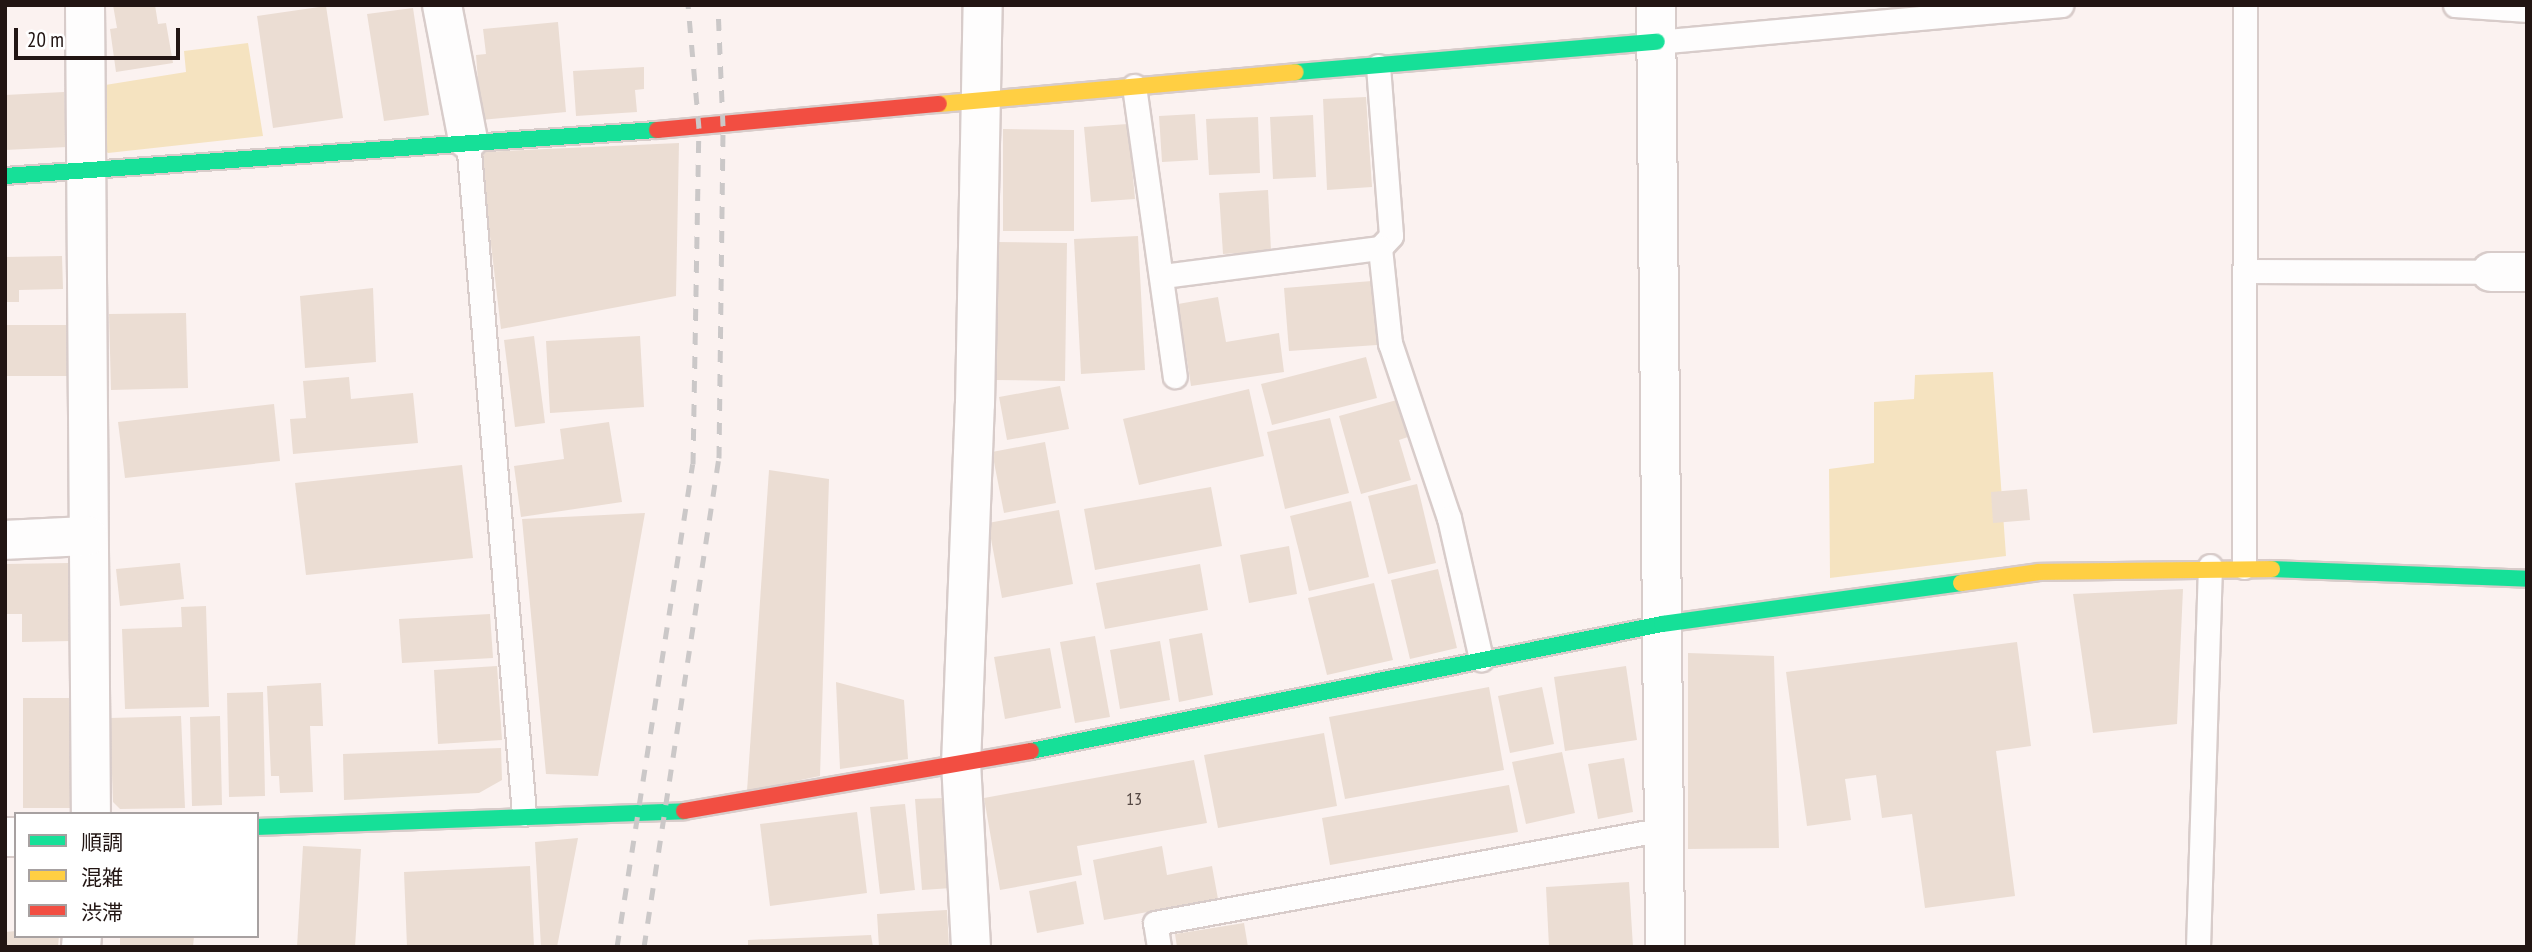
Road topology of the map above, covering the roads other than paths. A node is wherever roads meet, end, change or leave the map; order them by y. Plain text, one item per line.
1 (85, 5) edge
2 (442, 5) edge
3 (982, 5) edge
4 (2061, 5) edge
5 (2245, 5) edge
6 (2455, 5) edge
7 (2478, 6) edge
8 (1972, 9) edge
9 (2527, 10) edge
10 (1656, 24) edge
11 (1378, 66) junction
12 (1134, 86) junction
13 (982, 99) junction
14 (468, 140) junction
15 (85, 170) junction
16 (5, 176) edge
17 (1380, 248) junction
18 (2244, 271) junction
19 (2509, 272) edge
20 (1163, 276) junction
21 (1175, 376) dead end
22 (88, 536) junction
23 (5, 540) edge
24 (2210, 566) junction
25 (2244, 567) junction
26 (2527, 579) edge
27 (1662, 624) junction
28 (1481, 659) junction
29 (961, 765) junction
30 (91, 812) edge
31 (524, 814) junction
32 (259, 827) edge
33 (1664, 829) junction
34 (971, 947) edge
35 (1159, 947) edge
36 (1665, 947) edge
37 (2198, 947) edge

1 - 15 street
2 - 14 street
3 - 13 street
4 - 8 lane
5 - 18 lane
6 - 7 lane
7 - 9 lane
8 - 10 lane
10 - 11 street
10 - 27 street
11 - 12 street
11 - 17 lane
12 - 13 street
12 - 20 lane
13 - 14 street
13 - 29 street
14 - 15 street
14 - 31 lane
15 - 16 street
15 - 22 street
17 - 20 lane
17 - 28 lane
18 - 19 lane
18 - 25 lane
20 - 21 lane
22 - 23 street
22 - 30 street
24 - 25 street
24 - 27 street
24 - 37 lane
25 - 26 street
27 - 28 street
27 - 33 street
28 - 29 street
29 - 31 street
29 - 34 street
31 - 32 street
33 - 35 lane
33 - 36 street

